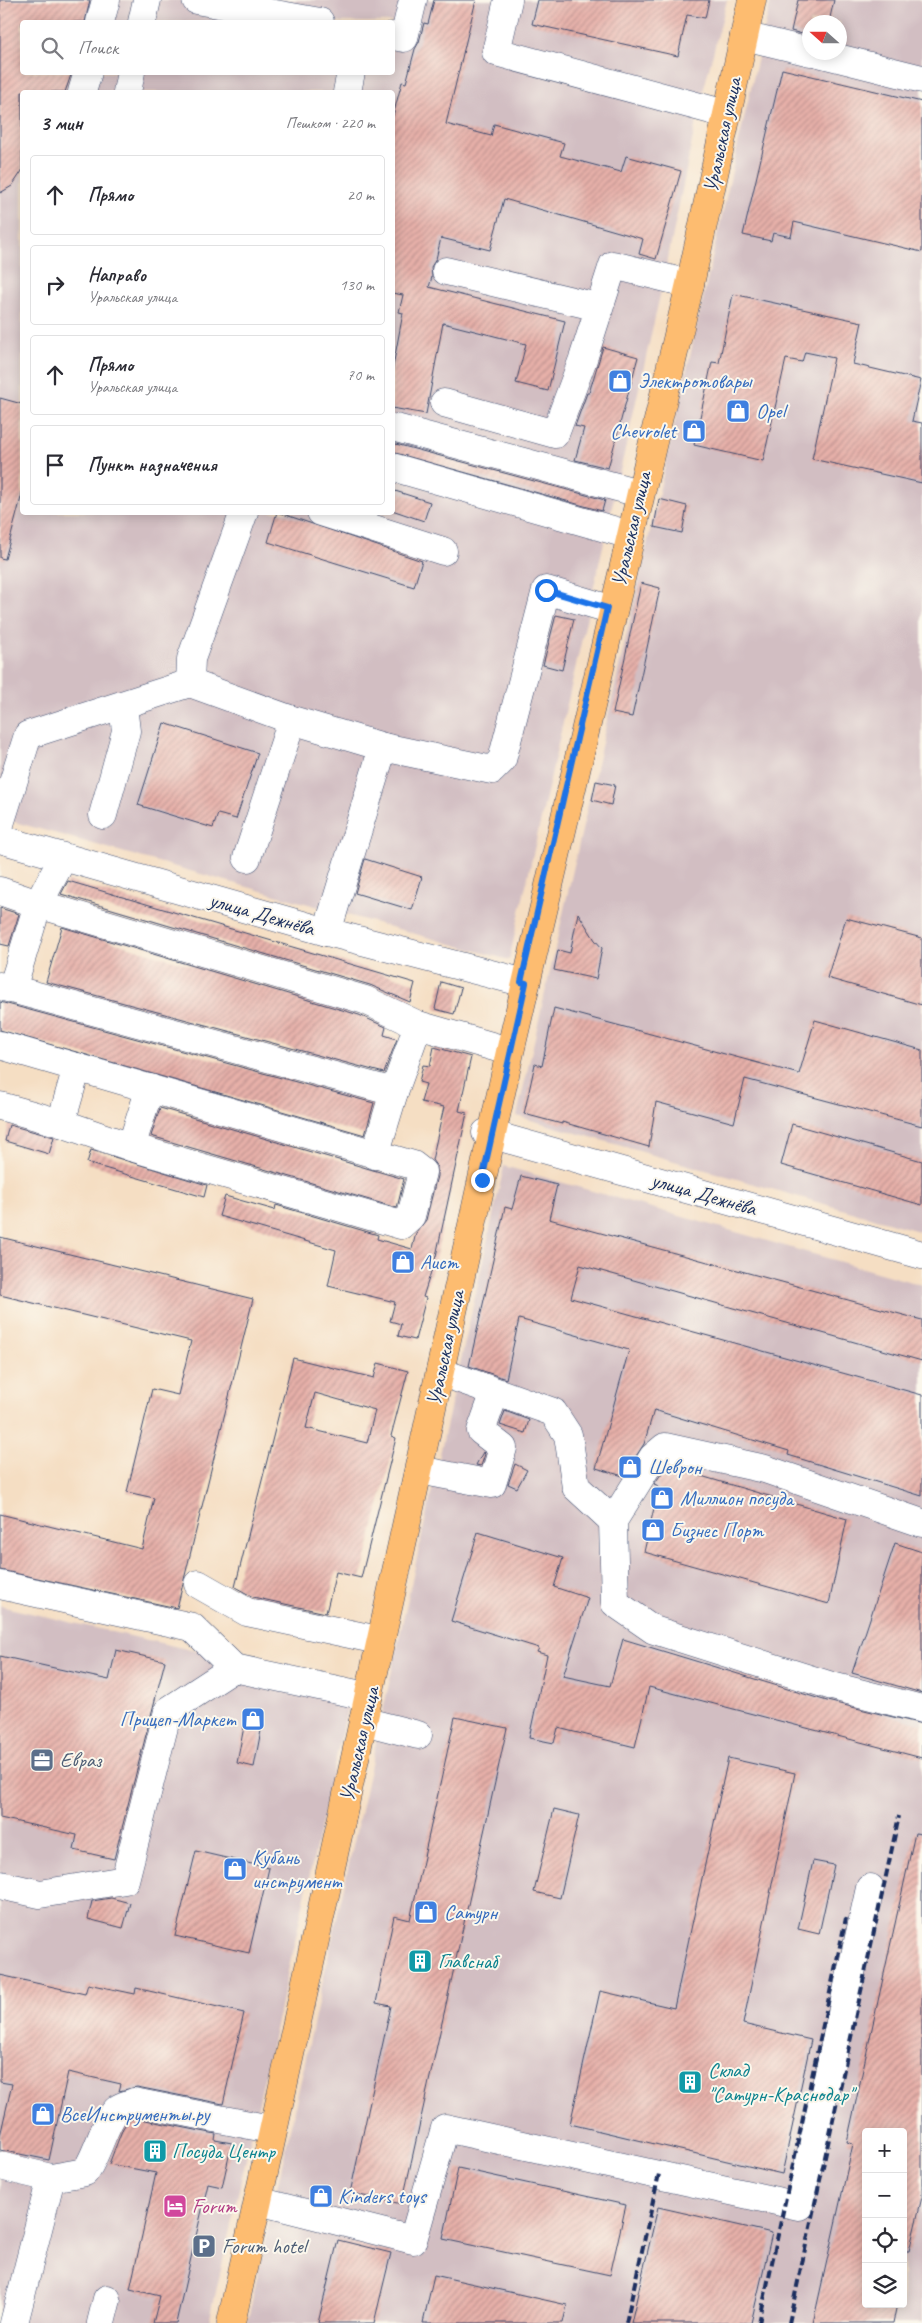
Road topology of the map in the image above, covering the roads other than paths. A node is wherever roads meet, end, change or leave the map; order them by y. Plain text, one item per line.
1 (106, 0) edge
2 (147, 0) edge
3 (196, 0) edge
4 (413, 0) edge
5 (508, 0) edge
6 (745, 0) edge
7 (752, 0) edge
8 (101, 20) edge
9 (142, 20) edge
10 (309, 20) edge
11 (741, 35) junction
12 (395, 36) edge
13 (802, 50) edge
14 (846, 60) edge
15 (87, 75) edge
16 (130, 75) edge
17 (350, 75) edge
18 (922, 79) edge
19 (83, 90) edge
20 (127, 90) edge
21 (347, 90) edge
22 (723, 114) junction
23 (446, 271) dead end
24 (685, 284) junction
25 (598, 307) junction
26 (444, 403) dead end
27 (396, 428) dead end
28 (395, 468) edge
29 (637, 493) junction
30 (243, 515) edge
31 (330, 515) edge
32 (627, 535) junction
33 (443, 551) dead end
34 (610, 609) junction
35 (190, 683) junction
36 (123, 706) junction
37 (292, 720) junction
38 (383, 747) junction
39 (103, 815) dead end
40 (0, 824) edge
41 (0, 839) edge
42 (63, 858) junction
43 (247, 858) dead end
44 (0, 891) edge
45 (38, 904) junction
46 (327, 932) junction
47 (524, 982) junction
48 (6, 988) edge
49 (418, 1025) junction
50 (0, 1045) edge
51 (505, 1050) junction
52 (77, 1067) junction
53 (150, 1088) junction
54 (394, 1092) junction
55 (0, 1106) edge
56 (62, 1123) junction
57 (489, 1134) junction
58 (131, 1147) junction
59 (375, 1155) junction
60 (922, 1255) edge
61 (440, 1372) junction
62 (495, 1392) junction
63 (419, 1470) junction
64 (613, 1521) junction
65 (922, 1523) edge
66 (198, 1584) dead end
67 (0, 1585) edge
68 (378, 1640) junction
69 (234, 1668) junction
70 (366, 1705) junction
71 (922, 1709) edge
72 (418, 1735) dead end
73 (0, 1884) edge
74 (870, 1888) dead end
75 (272, 2130) junction
76 (0, 2166) edge
77 (51, 2178) junction
78 (256, 2201) junction
79 (14, 2323) edge
80 (229, 2323) edge

1 - 8 street
2 - 9 street
3 - 10 street
4 - 12 street
5 - 22 street
6 - 11 main road, Уральская улица
7 - 11 main road, Уральская улица
11 - 13 street
11 - 22 main road, Уральская улица
14 - 18 street
15 - 19 street
16 - 20 street
17 - 21 street
22 - 24 main road, Уральская улица
23 - 25 street
24 - 25 street
24 - 29 main road, Уральская улица
25 - 26 street
27 - 29 street
28 - 32 street
29 - 32 main road, Уральская улица
30 - 35 street
31 - 33 street
32 - 34 main road, Уральская улица
34 - 38 street
34 - 47 main road, Уральская улица
35 - 36 street
35 - 37 street
36 - 39 street
36 - 40 street
37 - 38 street
37 - 43 street
38 - 46 street
41 - 42 street, улица Дежнёва
42 - 45 street
42 - 46 street, улица Дежнёва
44 - 45 street
45 - 48 street
45 - 49 street
46 - 47 street, улица Дежнёва
47 - 51 main road, Уральская улица
47 - 57 main road, Уральская улица
48 - 54 street
49 - 51 street
49 - 54 street
50 - 52 street
51 - 57 main road, Уральская улица
52 - 53 street
52 - 56 street
53 - 58 street
53 - 59 street
54 - 59 street
55 - 56 street
56 - 58 street
57 - 60 street, улица Дежнёва
57 - 61 main road, Уральская улица
57 - 68 main road, Уральская улица
58 - 59 street
61 - 62 street
61 - 63 main road, Уральская улица
62 - 63 street
62 - 64 street
63 - 70 main road, Уральская улица
64 - 65 street
64 - 71 street
66 - 68 street
67 - 69 street
68 - 70 main road, Уральская улица
69 - 70 street
69 - 73 street
70 - 72 street
70 - 75 main road, Уральская улица
74 - 78 street
75 - 77 street
75 - 78 main road, Уральская улица
76 - 77 street
77 - 79 street
78 - 80 main road, Уральская улица

